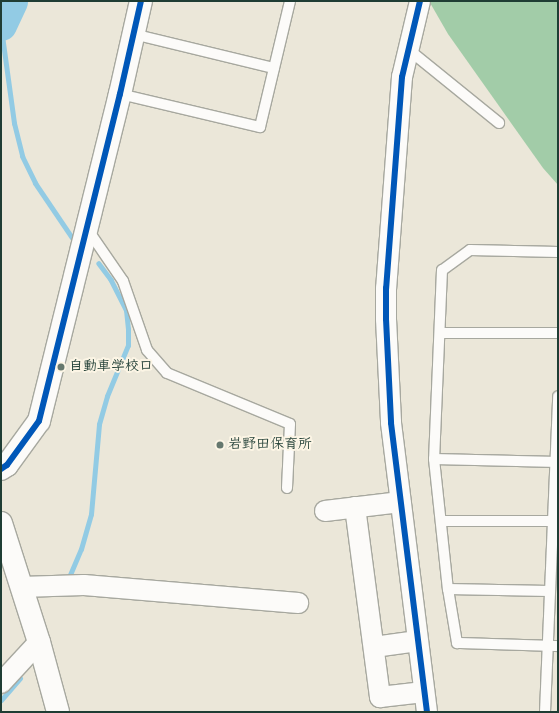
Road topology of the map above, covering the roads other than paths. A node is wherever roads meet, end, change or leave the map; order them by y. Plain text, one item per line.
1 (141, 1) edge
2 (290, 1) edge
3 (420, 1) edge
4 (133, 34) junction
5 (409, 50) junction
6 (274, 68) junction
7 (120, 94) junction
8 (499, 123) dead end
9 (87, 228) junction
10 (558, 252) edge
11 (558, 333) edge
12 (440, 334) junction
13 (558, 396) edge
14 (434, 459) junction
15 (556, 462) edge
16 (1, 469) edge
17 (287, 488) dead end
18 (400, 502) junction
19 (355, 507) junction
20 (325, 511) dead end
21 (441, 521) junction
22 (555, 521) edge
23 (1, 523) edge
24 (554, 570) edge
25 (21, 587) junction
26 (448, 589) junction
27 (549, 591) junction
28 (298, 603) dead end
29 (39, 642) junction
30 (418, 642) junction
31 (547, 646) junction
32 (558, 646) edge
33 (374, 647) junction
34 (1, 683) edge
35 (424, 692) junction
36 (58, 712) edge
37 (427, 712) edge
38 (545, 712) edge

1 - 4 street
2 - 6 lane
3 - 5 street
4 - 6 lane
4 - 7 street
5 - 8 lane
5 - 18 street
6 - 7 lane
7 - 9 street
9 - 16 street
9 - 17 lane
10 - 12 lane
11 - 12 lane
12 - 14 lane
13 - 15 lane
14 - 15 lane
14 - 21 lane
15 - 22 lane
18 - 19 street
18 - 30 street
19 - 20 street
19 - 33 street
21 - 22 lane
21 - 26 lane
22 - 24 lane
23 - 25 street
24 - 27 lane
25 - 28 street
25 - 29 street
26 - 27 lane
26 - 31 lane
27 - 31 lane
29 - 34 street
29 - 36 street
30 - 33 street
30 - 35 street
31 - 32 lane
31 - 38 lane
33 - 35 street
35 - 37 street

